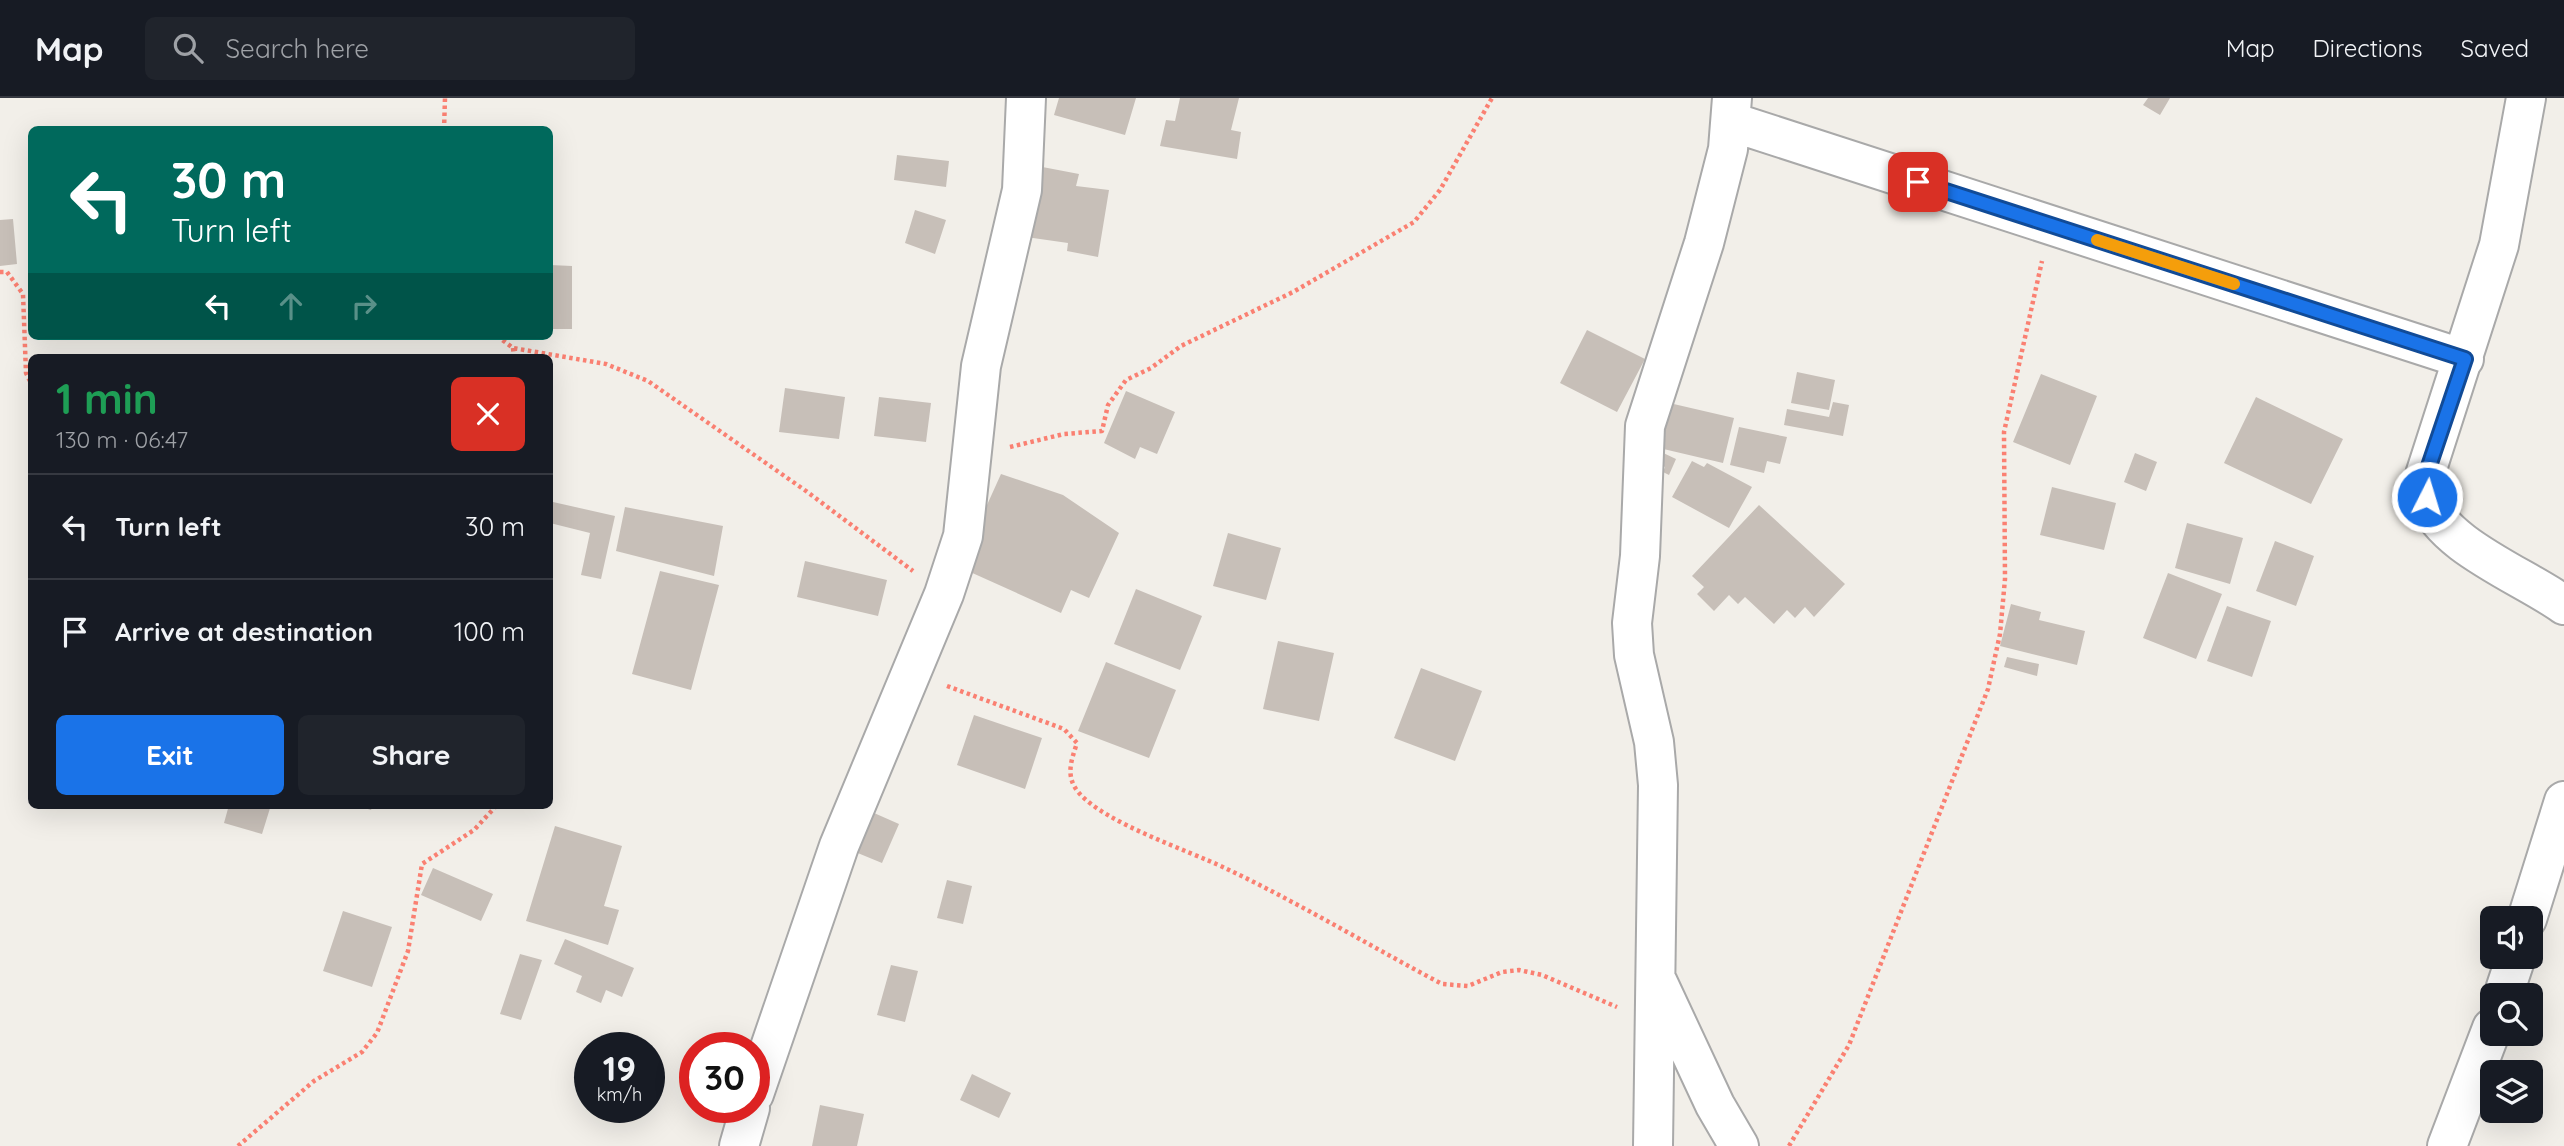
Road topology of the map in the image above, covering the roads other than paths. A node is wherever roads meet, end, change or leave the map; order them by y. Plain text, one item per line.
1 (1026, 98) edge
2 (2526, 98) edge
3 (1731, 104) edge
4 (2465, 359) junction
5 (2564, 605) edge
6 (2564, 801) edge
7 (2531, 906) edge
8 (1653, 972) junction
9 (2485, 1046) edge
10 (770, 1047) edge
11 (746, 1123) edge
12 (739, 1146) edge
13 (1653, 1146) edge
14 (1738, 1146) edge
15 (2447, 1146) edge

1 - 10 street
2 - 4 street
3 - 4 street
3 - 8 street
4 - 5 street
6 - 7 street
8 - 13 street
8 - 14 street
9 - 15 street
11 - 12 street

